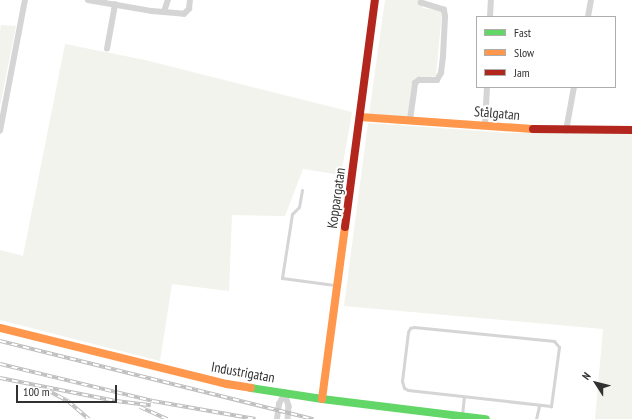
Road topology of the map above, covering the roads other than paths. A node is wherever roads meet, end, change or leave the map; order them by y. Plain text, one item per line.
1 (25, 0) edge
2 (88, 0) edge
3 (168, 0) edge
4 (190, 0) edge
5 (375, 0) edge
6 (491, 0) edge
7 (591, 0) edge
8 (421, 3) dead end
9 (115, 5) junction
10 (164, 12) junction
11 (490, 16) edge
12 (588, 16) edge
13 (107, 49) dead end
14 (487, 88) edge
15 (574, 88) edge
16 (360, 117) junction
17 (410, 120) junction
18 (485, 125) junction
19 (632, 130) edge
20 (0, 131) edge
21 (566, 131) junction
22 (302, 190) dead end
23 (337, 285) junction
24 (0, 328) edge
25 (285, 393) junction
26 (464, 398) junction
27 (322, 399) junction
28 (539, 406) junction
29 (461, 416) junction
30 (277, 419) edge
31 (288, 419) edge
32 (486, 419) edge
33 (536, 419) edge

1 - 20 street
2 - 9 street
3 - 10 street
4 - 10 street
5 - 16 street, Koppargatan
6 - 11 street
7 - 12 street
8 - 17 street
9 - 10 street
9 - 13 street
14 - 18 street
15 - 21 street
16 - 17 street, Stålgatan
16 - 23 street, Koppargatan
17 - 18 street, Stålgatan
18 - 21 street, Stålgatan
19 - 21 street, Stålgatan
22 - 23 lane
23 - 27 street, Koppargatan
24 - 25 street, Industrigatan
25 - 27 street, Industrigatan
25 - 30 street
25 - 31 street
26 - 28 lane
26 - 28 lane
26 - 29 lane
27 - 29 street, Industrigatan
28 - 33 lane
29 - 32 street, Industrigatan

